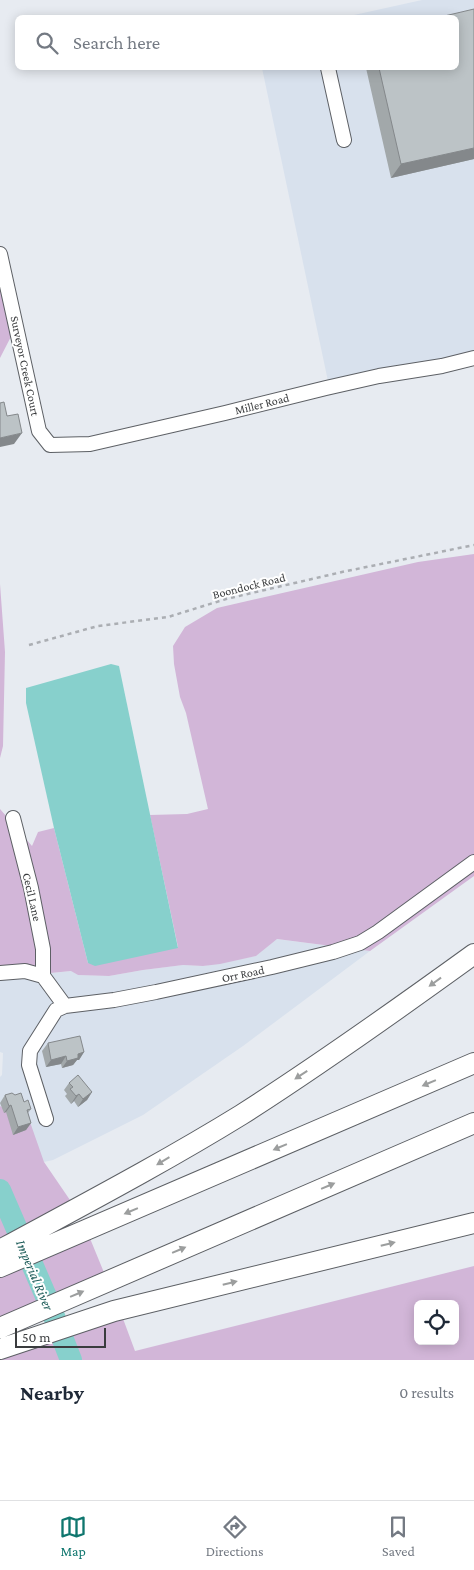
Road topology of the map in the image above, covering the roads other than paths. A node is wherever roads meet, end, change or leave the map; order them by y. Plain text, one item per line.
1 (328, 70) edge
2 (344, 140) dead end
3 (0, 254) edge
4 (474, 358) edge
5 (50, 446) joint
6 (13, 818) dead end
7 (474, 862) edge
8 (474, 954) edge
9 (0, 973) edge
10 (42, 976) junction
11 (65, 1006) junction
12 (474, 1063) edge
13 (46, 1119) dead end
14 (474, 1123) edge
15 (474, 1222) edge
16 (0, 1250) edge
17 (0, 1267) edge
18 (0, 1328) edge
19 (0, 1349) edge

1 - 2 street
3 - 5 street, Surveyor Creek Court
4 - 5 street, Miller Road
6 - 10 street, Cecil Lane
7 - 11 street, Orr Road
8 -> 16 highway
9 - 10 street
10 - 11 street
11 - 13 street
12 -> 17 highway
18 -> 14 highway
19 -> 15 highway

